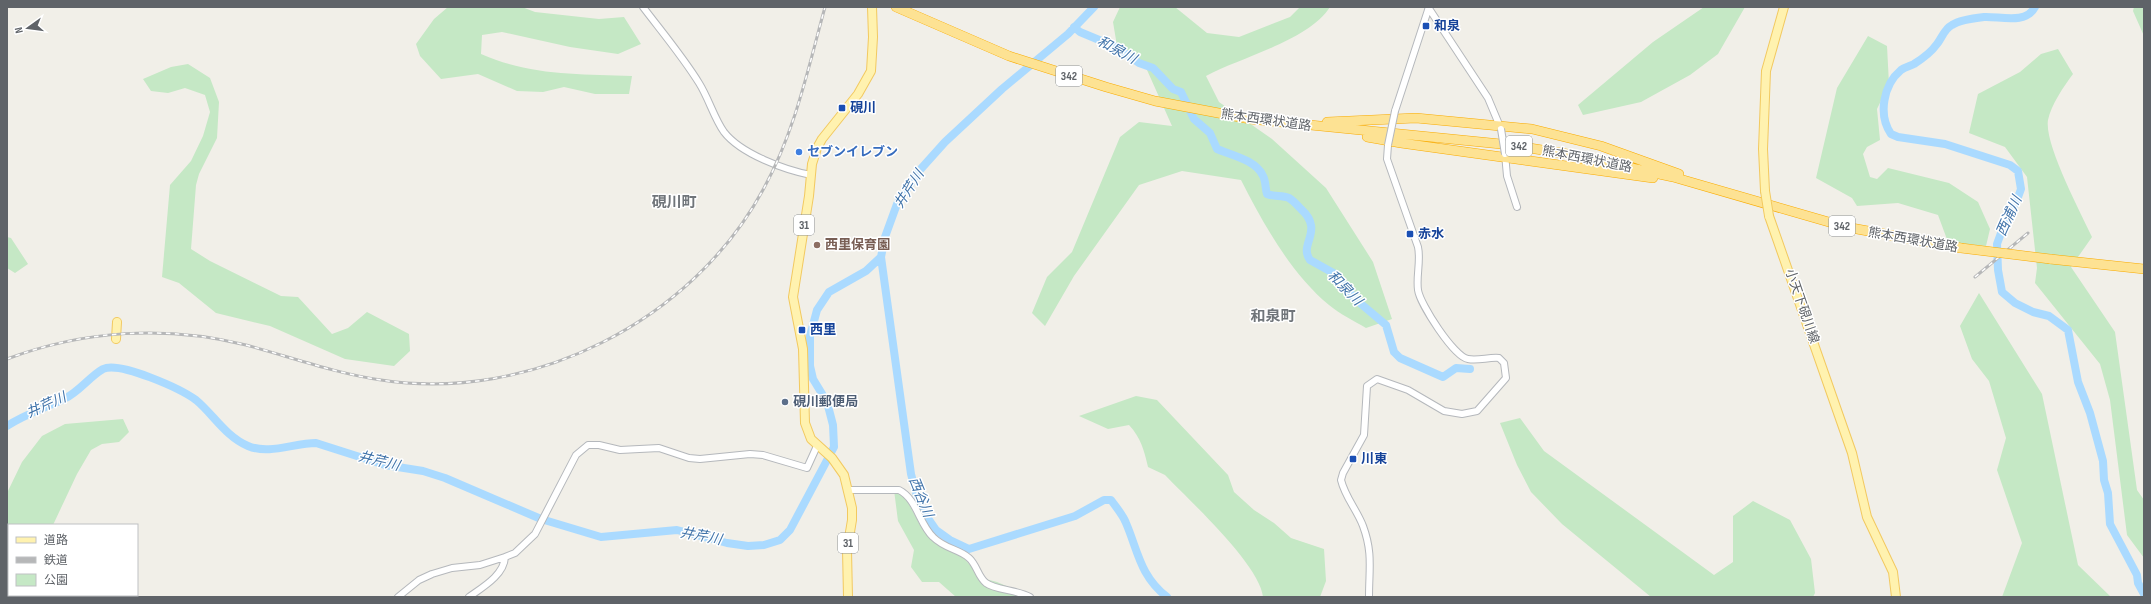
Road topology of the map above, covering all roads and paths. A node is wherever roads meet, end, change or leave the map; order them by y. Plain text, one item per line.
1 (643, 7) edge
2 (872, 7) edge
3 (896, 7) edge
4 (1429, 7) edge
5 (1784, 7) edge
6 (1250, 119) junction
7 (1501, 127) junction
8 (1329, 128) junction
9 (1505, 156) junction
10 (811, 175) junction
11 (1706, 187) junction
12 (1727, 193) junction
13 (1516, 206) dead end
14 (2144, 269) edge
15 (117, 322) dead end
16 (116, 339) dead end
17 (817, 446) junction
18 (848, 490) junction
19 (505, 557) junction
20 (398, 597) edge
21 (469, 597) edge
22 (848, 597) edge
23 (1030, 597) edge
24 (1369, 597) edge
25 (1896, 597) edge

1 - 10 street
2 - 10 main road, 31
3 - 6 highway, 熊本西環状道路 / 342
4 - 7 street
4 - 24 street, bridge
5 - 25 main road, 小天下硯川線, bridge
6 - 7 highway
6 - 8 highway, 熊本西環状道路 / 342
7 - 9 street, bridge
7 - 11 highway
8 - 9 highway
8 - 11 highway, 熊本西環状道路 / 342
9 - 12 highway
9 - 13 street
10 - 17 main road, 31
11 - 12 highway, 熊本西環状道路 / 342
12 - 14 highway, 熊本西環状道路 / 342, bridge
15 - 16 main road
17 - 18 main road, 31
17 - 19 street
18 - 22 main road, 31
18 - 23 street
19 - 20 street
19 - 21 street

